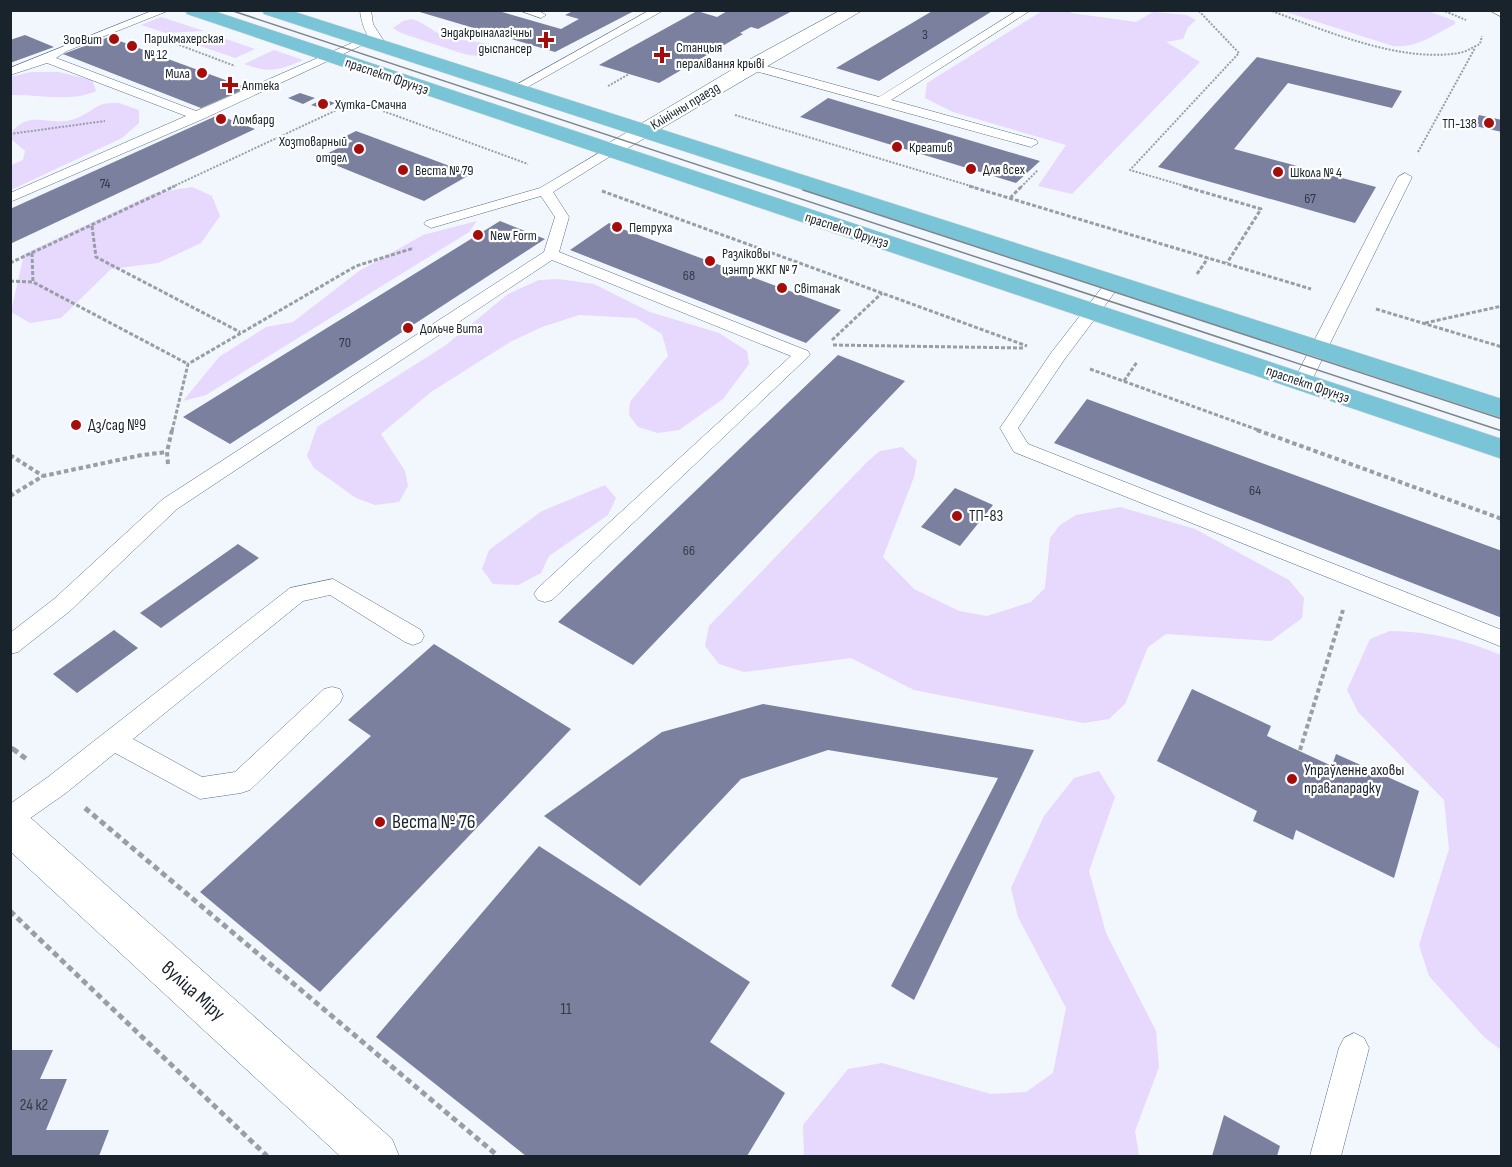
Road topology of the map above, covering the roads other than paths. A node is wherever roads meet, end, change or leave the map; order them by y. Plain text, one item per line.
1 (165, 10) edge
2 (193, 10) edge
3 (270, 10) edge
4 (365, 10) edge
5 (523, 10) edge
6 (659, 10) edge
7 (855, 10) edge
8 (1026, 10) edge
9 (1497, 10) edge
10 (1502, 12) edge
11 (541, 15) dead end
12 (373, 44) junction
13 (330, 56) junction
14 (46, 59) junction
15 (752, 66) junction
16 (10, 72) edge
17 (513, 90) junction
18 (880, 102) junction
19 (198, 116) junction
20 (642, 132) junction
21 (1031, 143) dead end
22 (609, 151) junction
23 (1405, 177) road end
24 (545, 191) junction
25 (10, 198) edge
26 (431, 224) dead end
27 (551, 254) junction
28 (1113, 284) junction
29 (1092, 312) junction
30 (1318, 351) junction
31 (1302, 382) junction
32 (1502, 409) edge
33 (1502, 449) edge
34 (545, 594) dead end
35 (413, 636) dead end
36 (1502, 639) edge
37 (10, 646) edge
38 (332, 696) dead end
39 (114, 740) junction
40 (10, 818) edge
41 (10, 825) edge
42 (1354, 1047) dead end
43 (375, 1156) edge
44 (1325, 1156) edge

1 - 14 lane
2 - 13 main road, праспект Фрунзэ
3 - 12 main road, праспект Фрунзэ
4 - 12 lane
5 - 11 lane
6 - 17 lane
7 - 15 street, Клінічны праезд
8 - 18 lane
9 - 10 street
12 - 13 lane
12 - 17 main road, праспект Фрунзэ
13 - 19 lane
13 - 22 main road, праспект Фрунзэ
14 - 16 lane
14 - 19 lane
15 - 18 lane
15 - 20 street, Клінічны праезд
17 - 20 main road, праспект Фрунзэ
18 - 21 lane
19 - 25 lane
20 - 22 street, Клінічны праезд
20 - 28 main road, праспект Фрунзэ
22 - 24 lane
22 - 29 main road, праспект Фрунзэ
23 - 30 lane
24 - 26 lane
24 - 27 lane
27 - 34 lane
27 - 37 lane
28 - 29 lane
28 - 30 main road, праспект Фрунзэ
29 - 31 main road, праспект Фрунзэ
29 - 36 lane
30 - 31 lane
30 - 32 main road, праспект Фрунзэ
31 - 33 main road, праспект Фрунзэ
35 - 39 lane
38 - 39 lane
39 - 40 lane
41 - 43 street, вуліца Міру
42 - 44 lane

